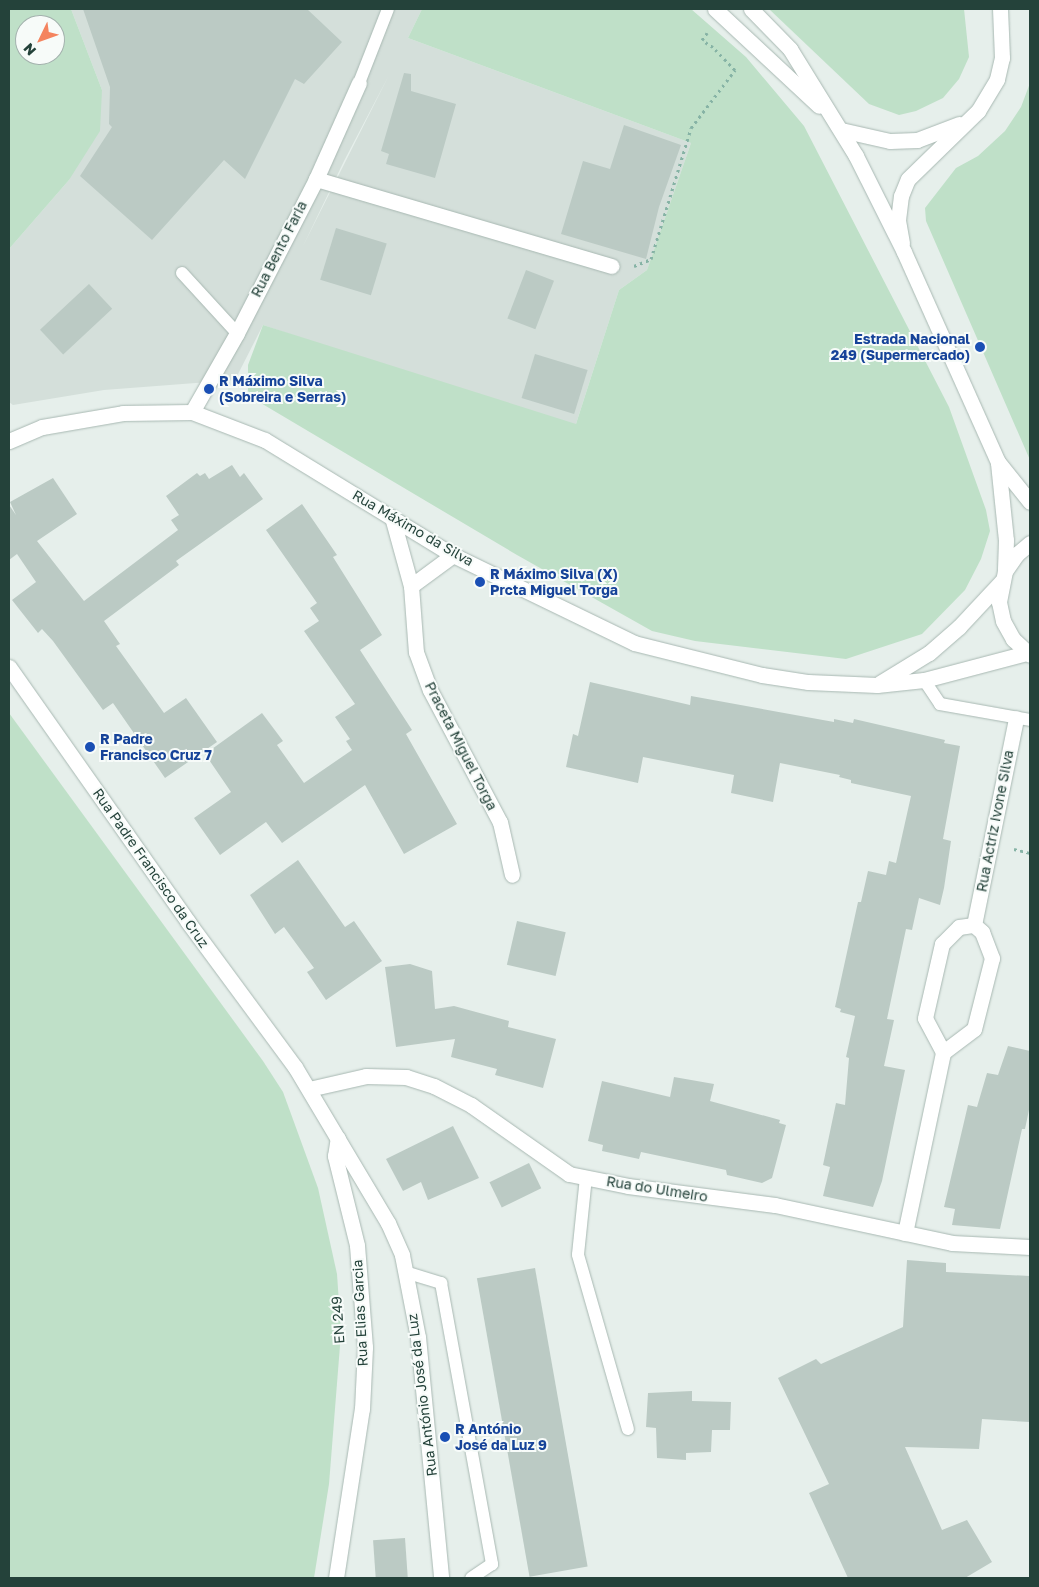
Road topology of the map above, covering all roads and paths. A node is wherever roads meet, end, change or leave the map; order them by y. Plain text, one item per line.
1 (388, 9) edge
2 (751, 9) edge
3 (1000, 9) edge
4 (718, 12) edge
5 (359, 83) joint
6 (830, 115) junction
7 (965, 122) junction
8 (841, 130) junction
9 (316, 179) junction
10 (904, 252) junction
11 (611, 266) joint
12 (182, 273) dead end
13 (237, 333) junction
14 (192, 412) junction
15 (9, 441) edge
16 (998, 462) junction
17 (1030, 502) edge
18 (392, 517) junction
19 (1030, 543) edge
20 (453, 555) junction
21 (1003, 577) junction
22 (411, 586) junction
23 (1028, 654) edge
24 (9, 667) edge
25 (924, 680) junction
26 (877, 685) junction
27 (1023, 719) edge
28 (512, 876) dead end
29 (974, 925) junction
30 (943, 1052) junction
31 (309, 1088) junction
32 (338, 1138) junction
33 (586, 1177) junction
34 (905, 1233) junction
35 (1030, 1247) edge
36 (405, 1272) junction
37 (628, 1429) dead end
38 (336, 1578) edge
39 (442, 1578) edge
40 (471, 1578) edge

1 - 5 lane
2 - 6 street
3 - 7 street
4 - 6 street
4 - 11 path
5 - 9 street, Rua Bento Faria
6 - 8 street
7 - 8 street
7 - 10 street
8 - 10 street
9 - 11 street
9 - 13 street, Rua Bento Faria
10 - 16 street
12 - 13 lane
13 - 14 street, Rua Bento Faria
14 - 15 street, Rua Máximo da Silva
14 - 18 street, Rua Máximo da Silva
16 - 17 street
16 - 21 street
18 - 20 street, Rua Máximo da Silva
18 - 22 street, Praceta Miguel Torga
19 - 21 street
20 - 22 street
20 - 26 street, Rua Máximo da Silva
21 - 23 street
21 - 26 street
22 - 28 street, Praceta Miguel Torga
23 - 25 street, Rua Máximo da Silva
24 - 31 street, Rua Padre Francisco da Cruz
25 - 26 street, Rua Máximo da Silva
25 - 27 lane
27 - 29 street, Rua Actriz Ivone Silva
29 - 30 street
29 - 30 street
30 - 34 street
31 - 32 street, Rua António José da Luz
31 - 33 street, Rua do Ulmeiro
32 - 36 street, Rua António José da Luz
32 - 38 street, Rua Elias Garcia / EN 249
33 - 34 street, Rua do Ulmeiro
33 - 37 lane
34 - 35 street, Rua do Ulmeiro
36 - 39 street, Rua António José da Luz
36 - 40 lane

